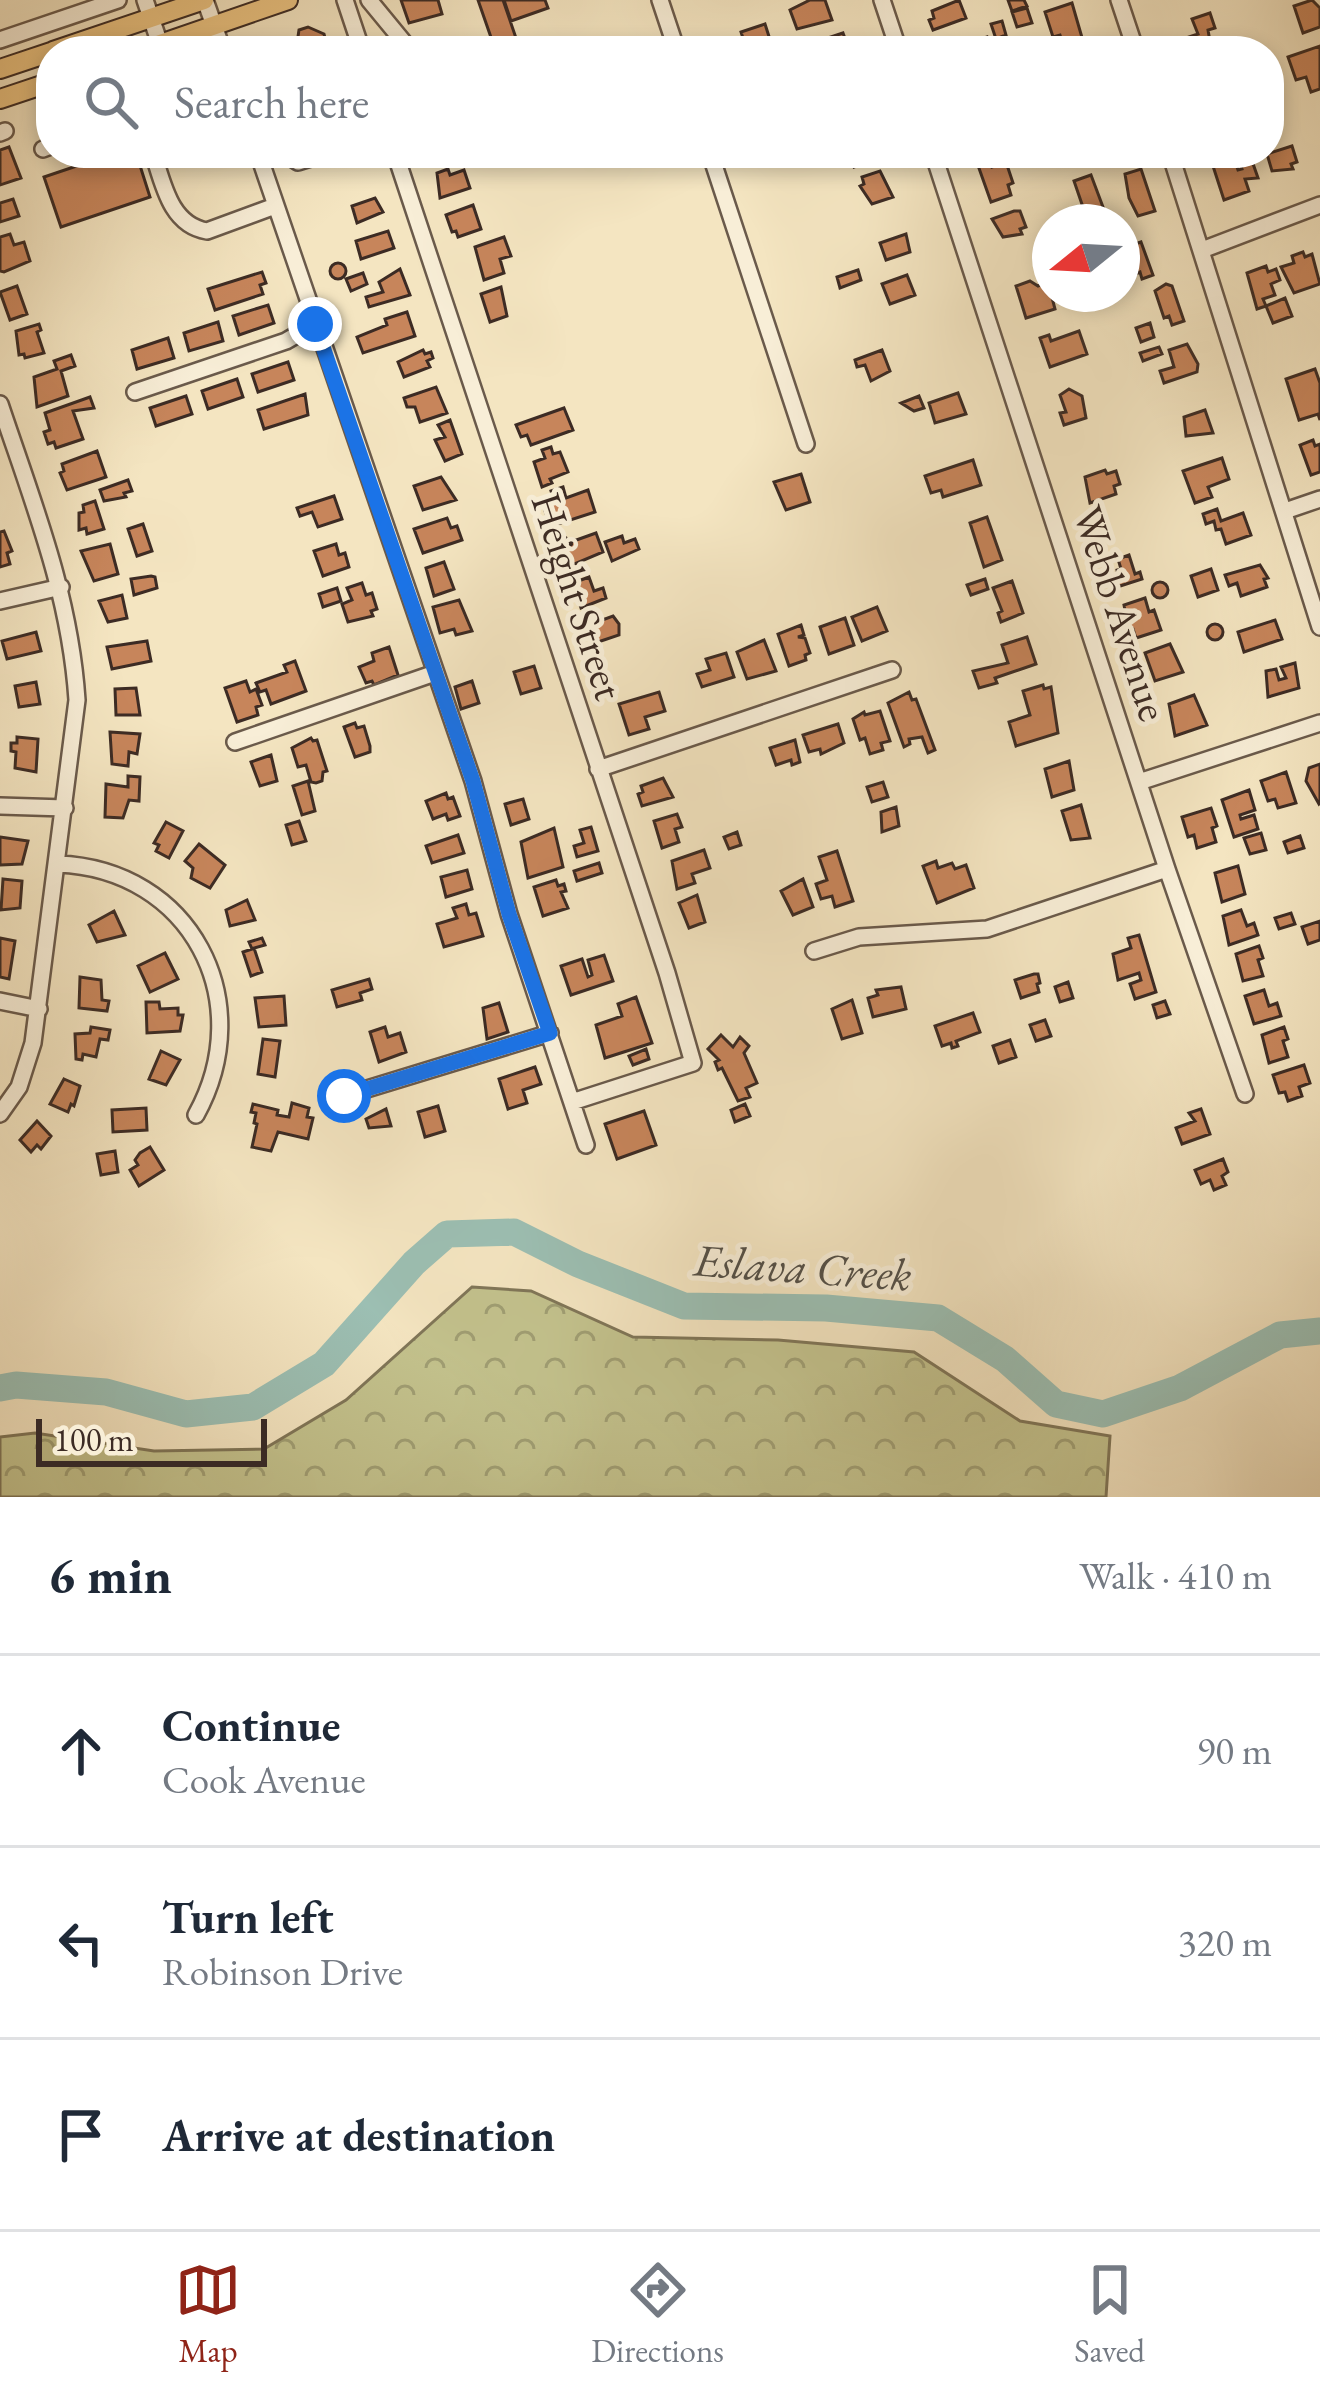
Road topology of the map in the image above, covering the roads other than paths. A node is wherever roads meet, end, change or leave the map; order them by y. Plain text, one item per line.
1 (118, 0) edge
2 (205, 0) edge
3 (288, 0) edge
4 (345, 0) edge
5 (369, 0) edge
6 (660, 0) edge
7 (882, 0) edge
8 (1119, 0) edge
9 (148, 9) edge
10 (215, 26) junction
11 (86, 36) edge
12 (184, 36) edge
13 (219, 36) edge
14 (357, 36) edge
15 (399, 36) edge
16 (671, 36) edge
17 (894, 36) edge
18 (1131, 36) edge
19 (0, 40) edge
20 (36, 57) edge
21 (0, 69) edge
22 (36, 87) edge
23 (0, 99) edge
24 (159, 168) edge
25 (263, 168) edge
26 (400, 168) edge
27 (715, 168) edge
28 (938, 168) edge
29 (1175, 168) edge
30 (275, 206) junction
31 (1317, 206) edge
32 (1202, 250) junction
33 (315, 324) junction
34 (135, 392) dead end
35 (0, 404) edge
36 (806, 444) dead end
37 (1320, 499) edge
38 (1285, 511) junction
39 (61, 586) junction
40 (0, 601) edge
41 (1320, 628) edge
42 (892, 670) dead end
43 (435, 673) junction
44 (1320, 723) edge
45 (236, 742) dead end
46 (598, 769) junction
47 (1139, 782) junction
48 (0, 806) edge
49 (65, 808) junction
50 (58, 864) junction
51 (1167, 868) junction
52 (814, 951) dead end
53 (0, 1001) edge
54 (39, 1009) junction
55 (550, 1033) junction
56 (1245, 1094) dead end
57 (344, 1096) dead end
58 (572, 1102) junction
59 (0, 1114) edge
60 (196, 1115) dead end
61 (586, 1145) dead end

1 - 19 street
2 - 9 main road
2 - 10 street
3 - 10 main road
4 - 14 street
5 - 15 street
6 - 16 street
7 - 17 street
8 - 18 street
9 - 11 main road
10 - 12 main road
10 - 13 street
20 - 21 main road
22 - 23 main road
24 - 30 street
25 - 30 street
26 - 46 street, Height Street
27 - 36 street
28 - 47 street, Webb Avenue
29 - 32 street
30 - 33 street
31 - 32 street
32 - 38 street
33 - 34 street
33 - 43 street
35 - 39 street
37 - 38 street
38 - 41 street
39 - 40 street
39 - 49 street
42 - 46 street
43 - 45 street
43 - 55 street
44 - 47 street
46 - 58 street, Height Street
47 - 51 street, Webb Avenue
48 - 49 street
49 - 50 street
50 - 54 street
50 - 60 street
51 - 52 street
51 - 56 street, Webb Avenue
53 - 54 street
54 - 59 street
55 - 57 street
55 - 58 street
58 - 61 street

